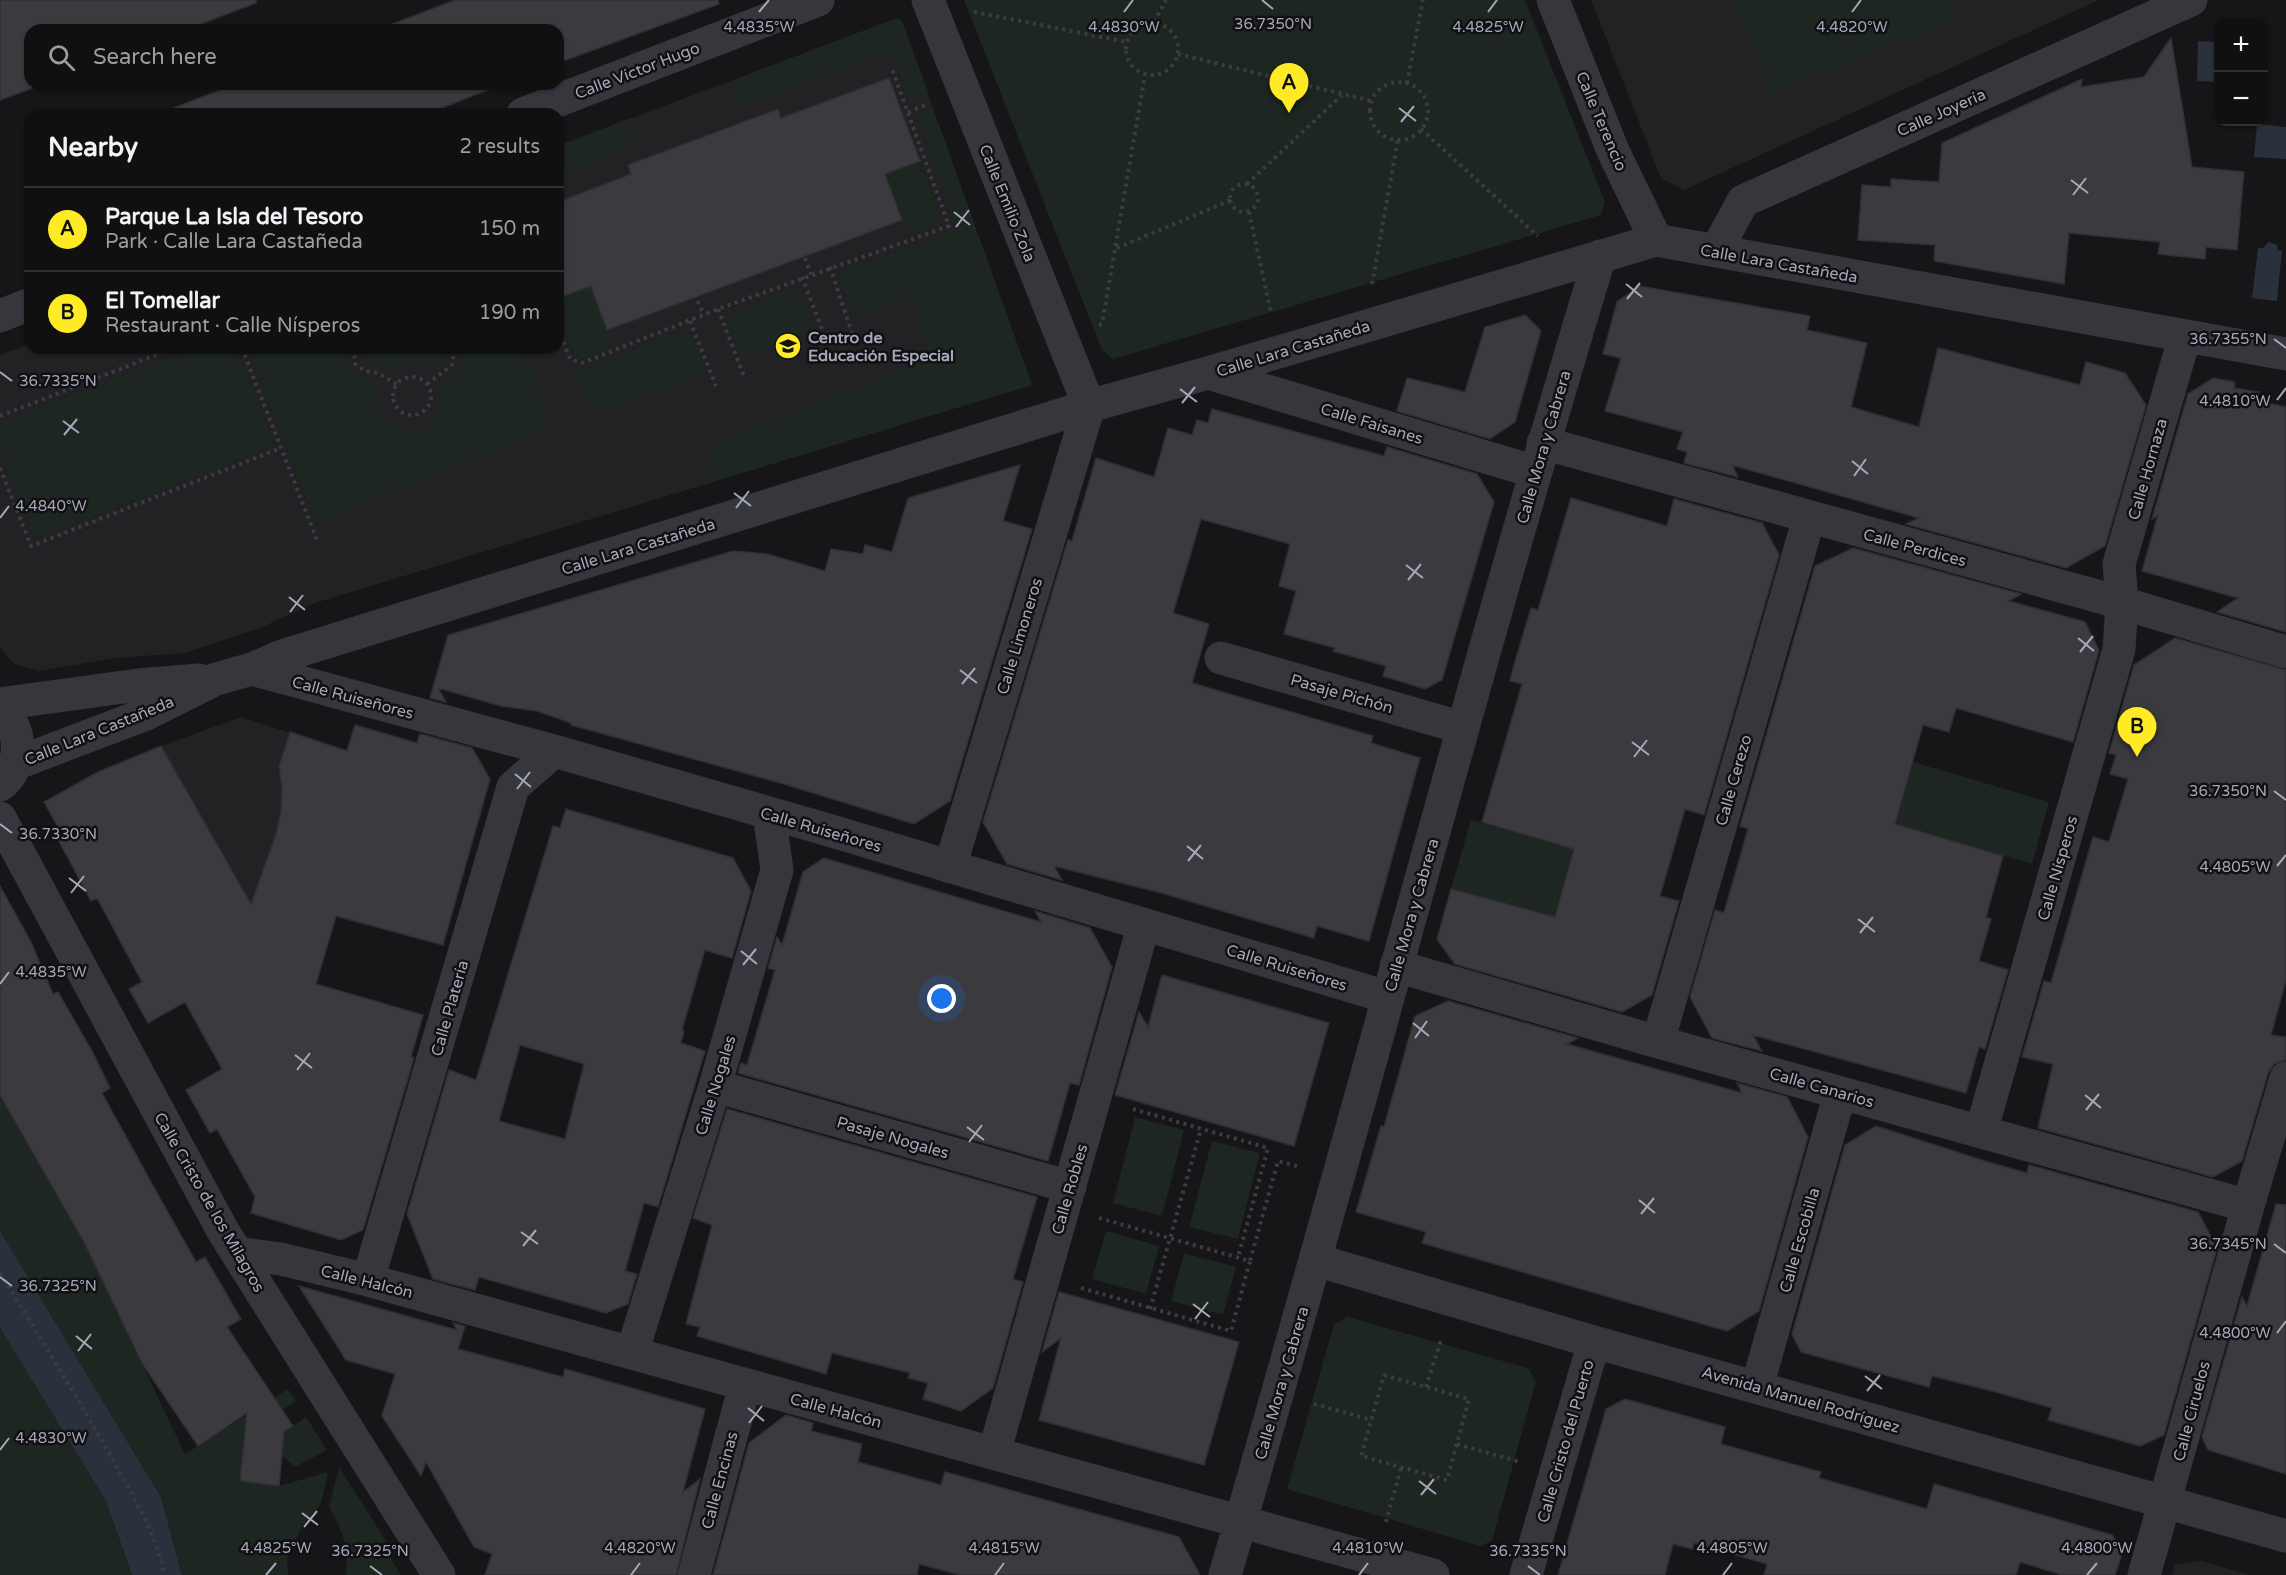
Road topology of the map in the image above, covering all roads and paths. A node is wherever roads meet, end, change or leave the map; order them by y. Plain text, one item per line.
1 (818, 0) edge
2 (928, 0) edge
3 (1166, 0) edge
4 (1423, 0) edge
5 (1553, 0) edge
6 (2191, 0) edge
7 (969, 11) dead end
8 (1154, 22) junction
9 (1127, 42) junction
10 (1178, 54) junction
11 (891, 69) dead end
12 (1145, 75) junction
13 (1407, 83) junction
14 (1343, 94) junction
15 (1372, 101) junction
16 (931, 103) dead end
17 (539, 108) edge
18 (908, 112) junction
19 (1421, 129) junction
20 (1398, 139) junction
21 (1247, 184) junction
22 (1231, 200) junction
23 (1249, 212) junction
24 (792, 223) dead end
25 (1656, 240) junction
26 (1540, 242) dead end
27 (1116, 248) junction
28 (1716, 251) junction
29 (1600, 256) junction
30 (682, 267) dead end
31 (830, 267) junction
32 (811, 274) junction
33 (802, 277) junction
34 (1374, 290) dead end
35 (24, 306) edge
36 (718, 309) junction
37 (704, 315) junction
38 (0, 316) edge
39 (1273, 320) dead end
40 (690, 321) junction
41 (1092, 328) dead end
42 (853, 336) dead end
43 (2185, 336) junction
44 (564, 344) edge
45 (828, 345) dead end
46 (159, 354) edge
47 (244, 354) edge
48 (354, 354) edge
49 (454, 354) edge
50 (2286, 354) edge
51 (1209, 373) junction
52 (744, 376) dead end
53 (427, 384) junction
54 (398, 385) junction
55 (716, 386) dead end
56 (1089, 406) junction
57 (0, 416) edge
58 (281, 448) junction
59 (1539, 458) junction
60 (0, 468) edge
61 (1809, 518) junction
62 (318, 540) dead end
63 (2122, 603) junction
64 (2286, 652) edge
65 (1221, 658) dead end
66 (252, 669) junction
67 (216, 679) junction
68 (0, 704) edge
69 (0, 709) edge
70 (1463, 728) junction
71 (554, 752) junction
72 (7, 774) edge
73 (769, 814) junction
74 (0, 818) edge
75 (950, 867) junction
76 (1144, 924) junction
77 (1396, 966) junction
78 (1388, 997) junction
79 (1658, 1042) junction
80 (2286, 1078) edge
81 (715, 1086) junction
82 (1840, 1093) junction
83 (1131, 1109) dead end
84 (1201, 1129) junction
85 (1982, 1132) junction
86 (1338, 1177) junction
87 (1067, 1198) junction
88 (2248, 1206) junction
89 (1103, 1208) dead end
90 (1100, 1218) junction
91 (1097, 1228) dead end
92 (1170, 1238) junction
93 (237, 1253) junction
94 (1238, 1257) junction
95 (1316, 1260) junction
96 (1250, 1261) junction
97 (0, 1273) edge
98 (1083, 1278) dead end
99 (368, 1280) junction
100 (1453, 1302) junction
101 (1150, 1309) junction
102 (1594, 1342) junction
103 (632, 1353) junction
104 (745, 1385) junction
105 (1426, 1387) junction
106 (1757, 1387) junction
107 (1311, 1404) dead end
108 (1371, 1420) junction
109 (1457, 1444) junction
110 (994, 1454) junction
111 (1514, 1460) dead end
112 (1401, 1467) junction
113 (2166, 1501) junction
114 (1241, 1522) junction
115 (2286, 1536) edge
116 (1376, 1559) junction
117 (164, 1575) edge
118 (440, 1575) edge
119 (693, 1575) edge
120 (1225, 1575) edge
121 (1432, 1575) edge
122 (1526, 1575) edge
123 (2144, 1575) edge

1 - 17 street, Calle Víctor Hugo
2 - 56 street, Calle Emilio Zola
3 - 8 path
4 - 13 path
5 - 25 street, Calle Terencio
6 - 28 street, Calle Joyería
7 - 9 path
8 - 9 path
8 - 10 path
9 - 12 path
10 - 12 path
10 - 14 path
11 - 18 path
12 - 27 path
13 - 15 path
13 - 19 path
14 - 15 path
14 - 21 path
15 - 20 path
16 - 18 path
18 - 31 path
19 - 20 path
19 - 26 path
20 - 34 path
21 - 22 path
21 - 23 path
22 - 23 path
22 - 27 path
23 - 39 path
24 - 32 path
25 - 28 street, Calle Lara Castañeda
25 - 29 street, Calle Lara Castañeda
27 - 41 path
28 - 43 street, Calle Lara Castañeda
29 - 51 street, Calle Lara Castañeda
29 - 59 street, Calle Mora y Cabrera
30 - 37 path
31 - 32 path
31 - 42 path
32 - 33 path
33 - 36 path
33 - 45 path
35 - 38 street
36 - 37 path
36 - 52 path
37 - 40 path
40 - 44 path
40 - 55 path
43 - 50 street, Calle Lara Castañeda
43 - 63 street, Calle Hornaza
46 - 57 path
47 - 58 path
48 - 54 path
49 - 53 path
51 - 56 street, Calle Lara Castañeda
51 - 59 street, Calle Faisanes
53 - 54 path
53 - 54 path
56 - 66 street, Calle Lara Castañeda
56 - 75 street, Calle Limoneros
58 - 60 path
58 - 62 path
59 - 61 street, Calle Perdices
59 - 70 street, Calle Mora y Cabrera
61 - 63 street, Calle Perdices
61 - 79 street, Calle Cerezo
63 - 64 street, Calle Perdices
63 - 85 street, Calle Nísperos
65 - 70 street, Pasaje Pichón
66 - 67 street, Calle Lara Castañeda
66 - 71 street, Calle Ruiseñores
67 - 68 street, Calle Lara Castañeda
67 - 72 street, Calle Lara Castañeda
69 - 72 street
70 - 77 street, Calle Mora y Cabrera
71 - 73 street, Calle Ruiseñores
71 - 99 street, Calle Platería
73 - 75 street, Calle Ruiseñores
73 - 81 street, Calle Nogales
74 - 93 street, Calle Cristo de los Milagros
75 - 76 street, Calle Ruiseñores
76 - 78 street, Calle Ruiseñores
76 - 87 street, Calle Robles
77 - 78 street, Calle Mora y Cabrera
77 - 79 street, Calle Canarios
78 - 86 street, Calle Mora y Cabrera
79 - 82 street, Calle Canarios
80 - 88 street, Calle Ciruelos
81 - 87 street, Pasaje Nogales
81 - 103 street, Calle Nogales
82 - 85 street, Calle Canarios
82 - 106 street, Calle Escobilla
83 - 84 path
84 - 92 path
84 - 94 path
85 - 88 street, Calle Canarios
86 - 95 street, Calle Mora y Cabrera
86 - 96 path
87 - 90 path
87 - 110 street, Calle Robles
88 - 113 street, Calle Ciruelos
89 - 90 path
90 - 91 path
90 - 92 path
92 - 94 path
92 - 101 path
93 - 99 street, Calle Halcón
93 - 118 street, Calle Cristo de los Milagros
94 - 96 path
95 - 100 street, Avenida Manuel Rodríguez
95 - 114 street, Calle Mora y Cabrera
96 - 101 path
97 - 117 path
98 - 101 path
99 - 103 street, Calle Halcón
100 - 102 street, Avenida Manuel Rodríguez
100 - 105 path
102 - 106 street, Avenida Manuel Rodríguez
102 - 122 street, Calle Cristo del Puerto
103 - 104 street, Calle Halcón
104 - 110 street, Calle Halcón
104 - 119 street, Calle Encinas
105 - 108 path
105 - 109 path
106 - 113 street, Avenida Manuel Rodríguez
107 - 108 path
108 - 112 path
109 - 111 path
109 - 112 path
110 - 114 street, Calle Halcón
112 - 116 path
113 - 115 street, Avenida Manuel Rodríguez
113 - 123 street, Calle Ciruelos
114 - 116 street, Calle Halcón
114 - 120 street, Calle Mora y Cabrera
116 - 121 street, Calle Halcón

